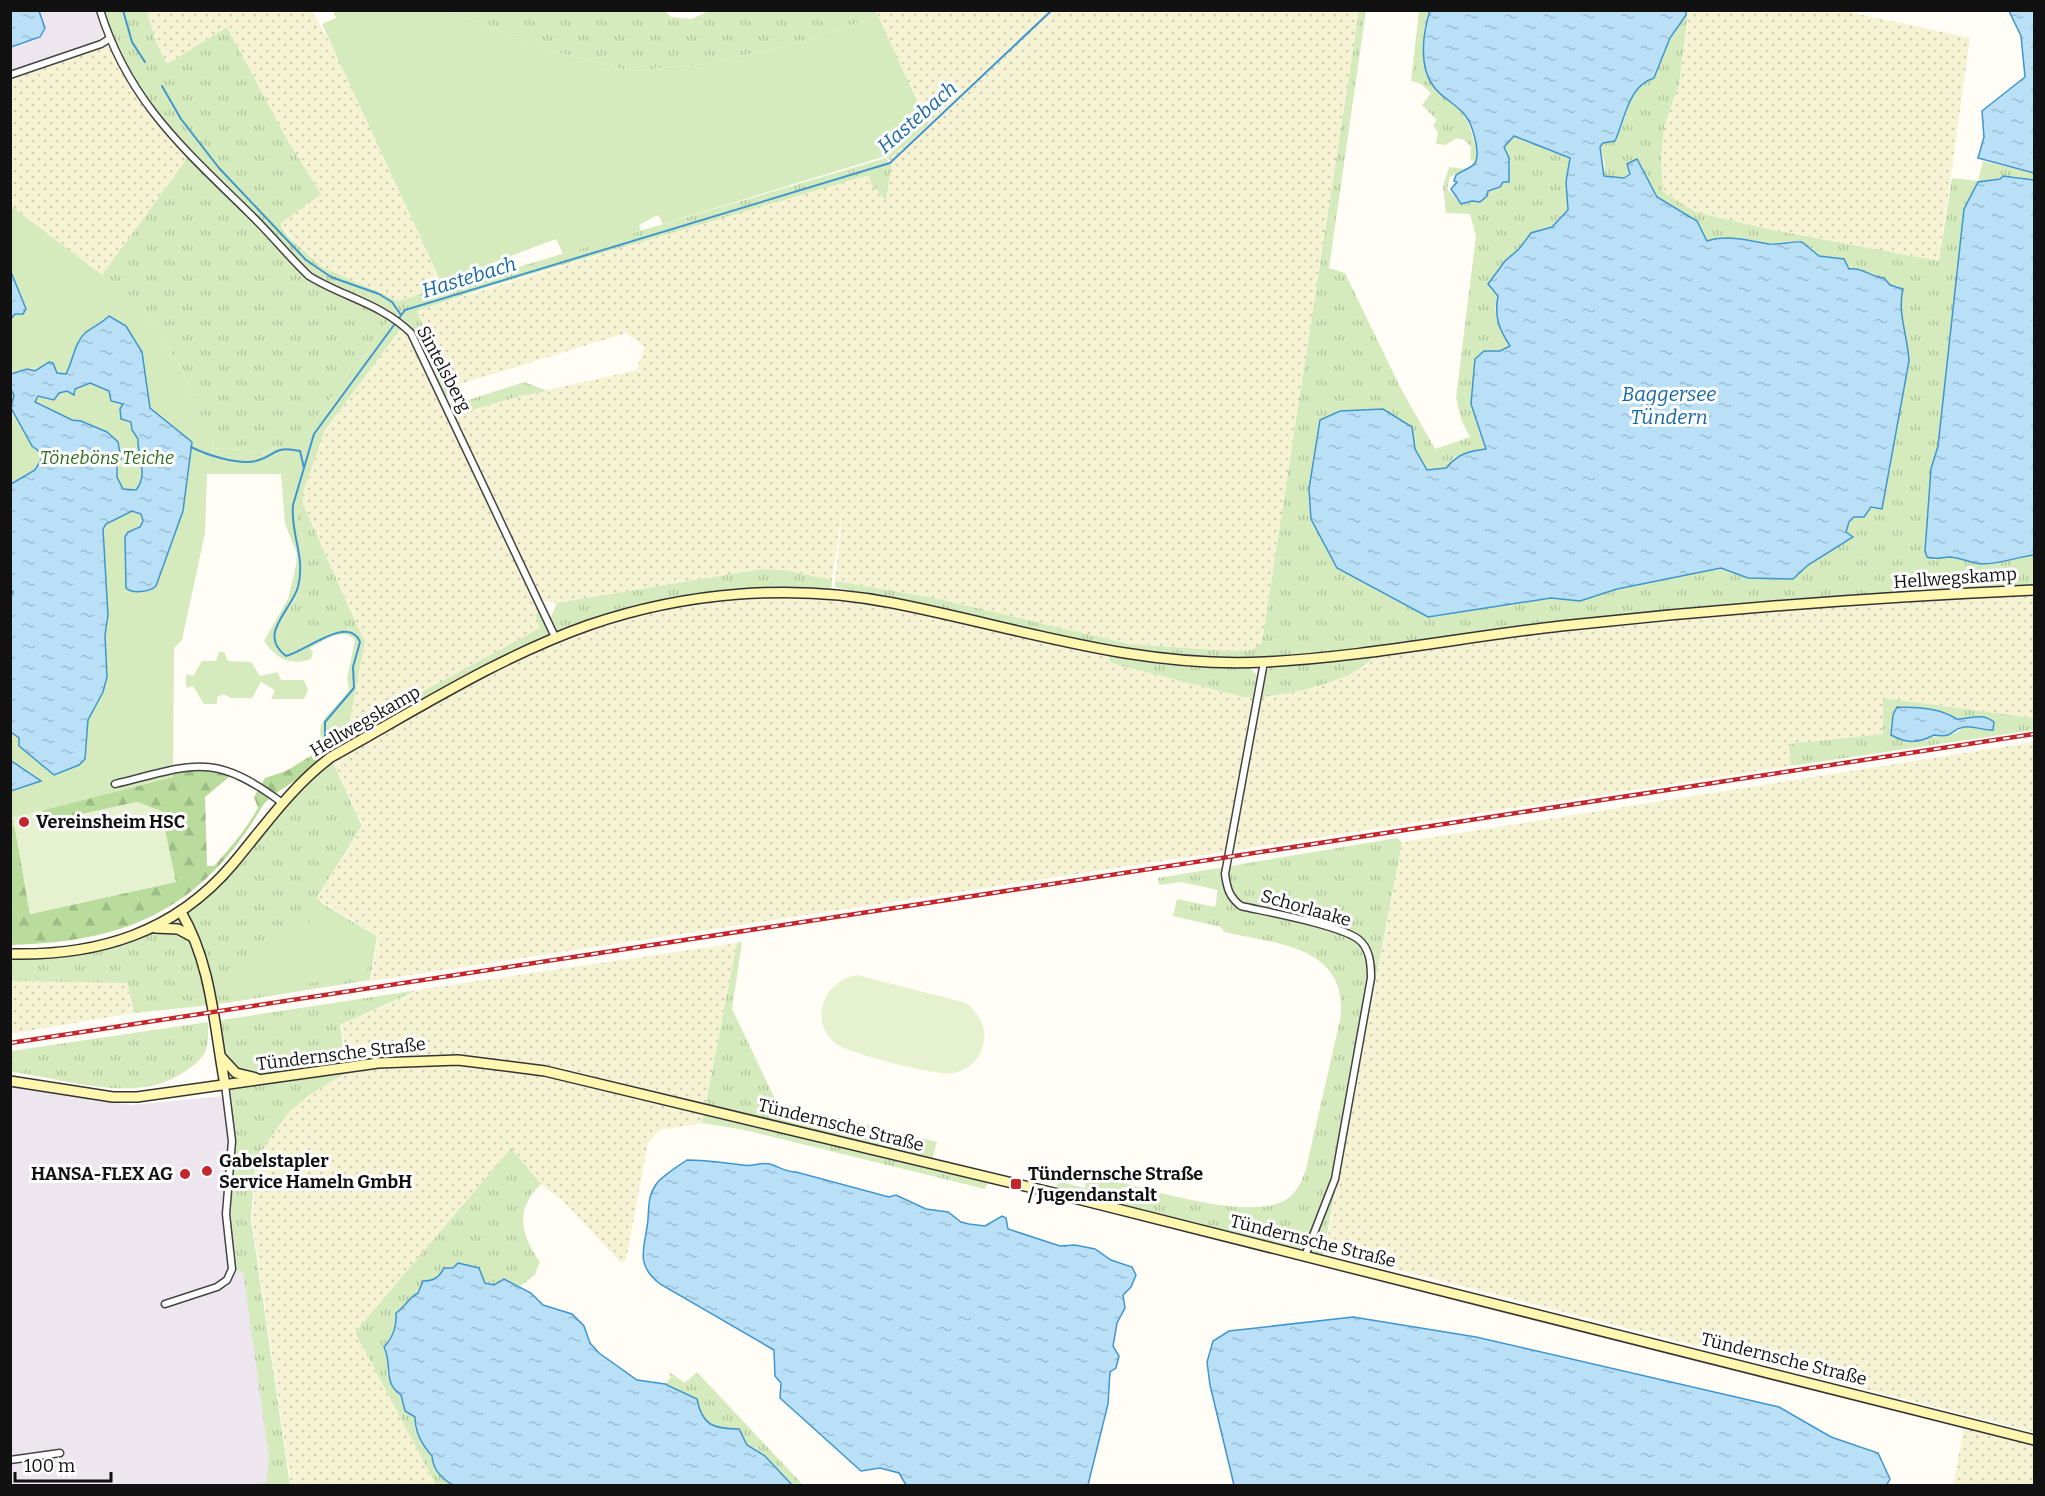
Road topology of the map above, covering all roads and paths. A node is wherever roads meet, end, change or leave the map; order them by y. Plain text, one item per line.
1 (100, 10) edge
2 (109, 39) junction
3 (10, 75) edge
4 (2034, 590) edge
5 (556, 639) junction
6 (1264, 662) junction
7 (115, 784) dead end
8 (281, 802) junction
9 (181, 912) junction
10 (153, 928) junction
11 (196, 939) junction
12 (10, 954) edge
13 (221, 1056) junction
14 (264, 1079) junction
15 (10, 1081) edge
16 (225, 1085) junction
17 (1305, 1256) junction
18 (165, 1304) dead end
19 (2034, 1440) edge
20 (60, 1453) dead end
21 (10, 1460) edge

1 - 2 street, Sintelsberg
2 - 3 street
2 - 5 street, Sintelsberg
4 - 6 main road, Hellwegskamp
5 - 6 main road, Hellwegskamp
5 - 8 main road, Hellwegskamp
6 - 17 street, Schorlaake
7 - 8 street
8 - 9 main road, Hellwegskamp
9 - 10 main road, Hellwegskamp
9 - 11 main road
10 - 11 main road
10 - 12 main road, Hellwegskamp
11 - 13 main road
13 - 14 main road
13 - 16 main road
14 - 16 main road, Tündernsche Straße
14 - 17 main road, Tündernsche Straße
15 - 16 main road, Tündernsche Straße
16 - 18 street
17 - 19 main road, Tündernsche Straße
20 - 21 street

